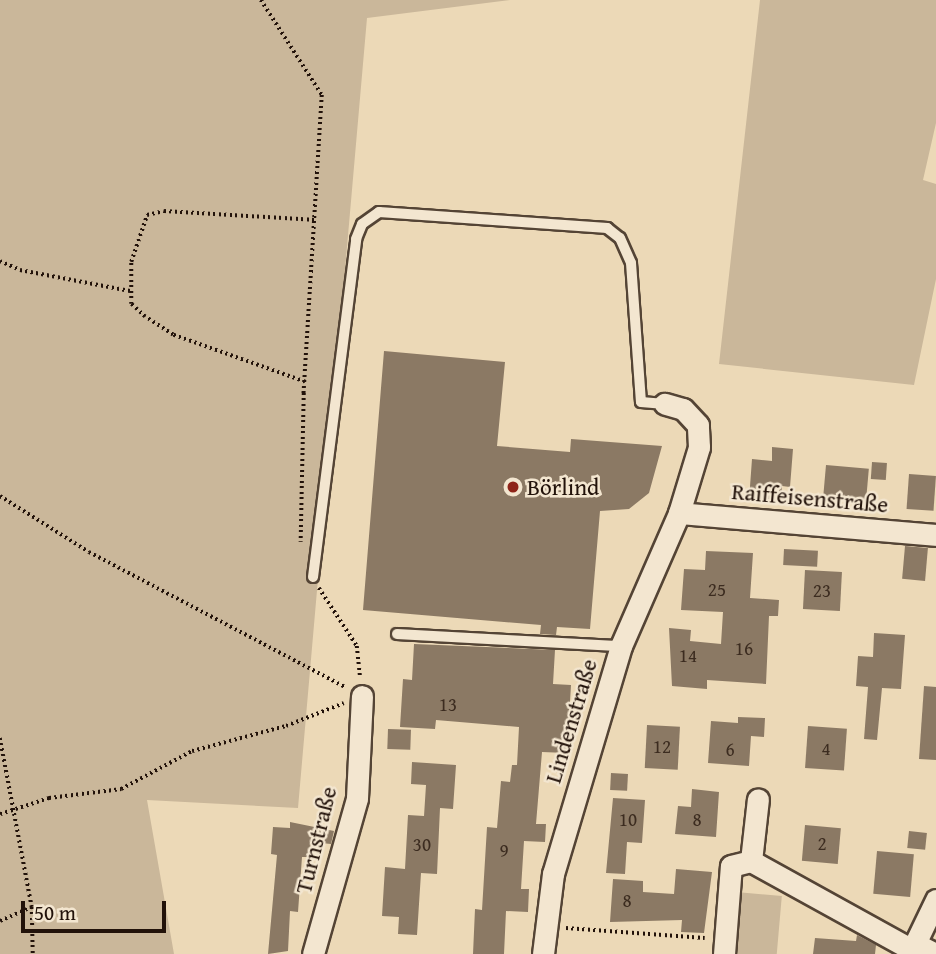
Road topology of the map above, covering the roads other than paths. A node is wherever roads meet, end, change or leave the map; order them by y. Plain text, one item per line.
1 (664, 404) joint
2 (679, 513) junction
3 (936, 535) edge
4 (313, 577) road end
5 (397, 634) dead end
6 (621, 646) junction
7 (362, 696) road end
8 (758, 799) dead end
9 (751, 861) junction
10 (936, 900) edge
11 (724, 947) edge
12 (913, 949) edge
13 (313, 954) edge
14 (543, 954) edge
15 (936, 954) edge

1 - 2 street, Lindenstraße
1 - 4 lane
2 - 3 street, Raiffeisenstraße
2 - 6 street, Lindenstraße
5 - 6 lane
6 - 14 street, Lindenstraße
7 - 13 street, Turnstraße
8 - 9 street
9 - 11 street
9 - 12 street
10 - 12 street
12 - 15 street

